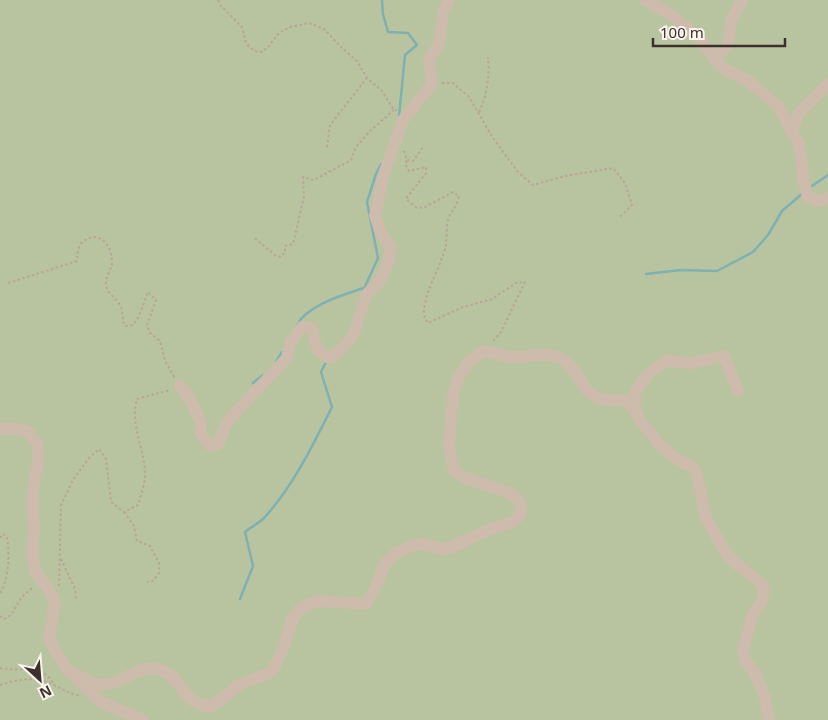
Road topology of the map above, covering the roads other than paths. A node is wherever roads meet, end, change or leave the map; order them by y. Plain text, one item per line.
1 (449, 0) edge
2 (645, 0) edge
3 (742, 0) edge
4 (714, 58) junction
5 (828, 84) edge
6 (792, 129) junction
7 (828, 198) edge
8 (180, 386) road end
9 (738, 391) dead end
10 (635, 411) junction
11 (0, 429) edge
12 (68, 670) junction
13 (142, 720) edge
14 (769, 720) edge

1 - 8 street
2 - 4 street
3 - 4 street
4 - 6 street
5 - 6 street
6 - 7 street
9 - 10 street
10 - 12 street
10 - 14 street
11 - 12 street
12 - 13 street

